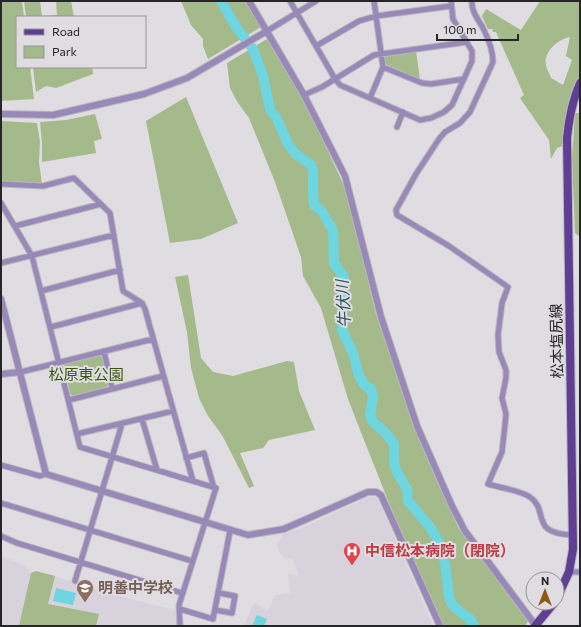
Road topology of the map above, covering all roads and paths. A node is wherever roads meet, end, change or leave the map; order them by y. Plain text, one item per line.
1 (250, 1) edge
2 (290, 1) edge
3 (316, 1) edge
4 (374, 1) edge
5 (472, 1) edge
6 (451, 3) edge
7 (297, 13) junction
8 (376, 16) junction
9 (266, 32) junction
10 (467, 42) junction
11 (316, 46) junction
12 (381, 53) junction
13 (383, 67) junction
14 (335, 79) junction
15 (464, 79) junction
16 (580, 83) edge
17 (304, 95) junction
18 (370, 98) junction
19 (403, 112) junction
20 (1, 114) edge
21 (397, 128) dead end
22 (1, 184) edge
23 (1, 203) edge
24 (101, 204) junction
25 (15, 226) junction
26 (114, 235) junction
27 (32, 256) junction
28 (1, 263) edge
29 (120, 270) junction
30 (41, 291) junction
31 (1, 299) edge
32 (142, 303) junction
33 (51, 327) junction
34 (153, 339) junction
35 (104, 351) junction
36 (59, 362) junction
37 (20, 372) junction
38 (1, 374) edge
39 (163, 376) junction
40 (112, 388) junction
41 (69, 400) junction
42 (173, 411) junction
43 (142, 419) junction
44 (122, 424) junction
45 (77, 434) junction
46 (112, 456) junction
47 (186, 458) junction
48 (1, 465) edge
49 (157, 470) junction
50 (46, 474) junction
51 (192, 481) junction
52 (214, 488) junction
53 (101, 492) junction
54 (1, 503) edge
55 (204, 523) junction
56 (90, 530) junction
57 (230, 531) junction
58 (1, 536) edge
59 (574, 536) junction
60 (192, 561) junction
61 (80, 562) junction
62 (569, 572) junction
63 (580, 572) edge
64 (74, 581) dead end
65 (565, 581) edge
66 (182, 593) junction
67 (219, 593) junction
68 (180, 609) junction
69 (215, 610) junction
70 (547, 611) edge
71 (180, 626) edge
72 (440, 626) edge
73 (535, 626) edge

1 - 9 street
2 - 7 street
3 - 7 street
4 - 8 street
5 - 59 street
6 - 8 street
6 - 10 street
7 - 9 street
7 - 11 street
8 - 11 street
8 - 12 street
9 - 17 street
9 - 20 street
10 - 12 street
10 - 15 street
11 - 14 street
12 - 13 street
12 - 14 street
13 - 15 street
13 - 18 street
14 - 17 street
14 - 18 street
15 - 19 street
16 - 59 main road, 松本塩尻線
17 - 73 street
18 - 19 street
19 - 21 street
22 - 24 street
23 - 25 street
24 - 25 street
24 - 26 street
25 - 27 street
26 - 27 street
26 - 29 street
27 - 28 street
27 - 30 street
29 - 30 street
29 - 32 street
30 - 33 street
31 - 37 street
32 - 33 street
32 - 34 street
33 - 36 street
34 - 35 street
34 - 39 street
35 - 36 street
35 - 40 street
36 - 37 street
36 - 41 street
37 - 38 street
37 - 50 street
39 - 40 street
39 - 42 street
40 - 41 street
41 - 45 street
42 - 43 street
42 - 47 street
43 - 44 street
43 - 49 street
44 - 45 street
44 - 46 street
45 - 46 street
46 - 49 street
46 - 53 street
47 - 51 street
47 - 52 street
48 - 50 street
49 - 51 street
50 - 53 street
51 - 52 street
52 - 55 street
53 - 55 street
53 - 56 street
54 - 56 street
55 - 57 street
55 - 60 street
56 - 60 street
56 - 61 street
57 - 67 street
57 - 72 street
58 - 61 street
59 - 62 main road, 松本塩尻線
60 - 66 street
61 - 64 street
61 - 66 street
62 - 63 street
62 - 65 main road, 松本塩尻線
66 - 68 street
67 - 69 street
67 - 69 street
68 - 69 street
68 - 71 street
70 - 73 main road

